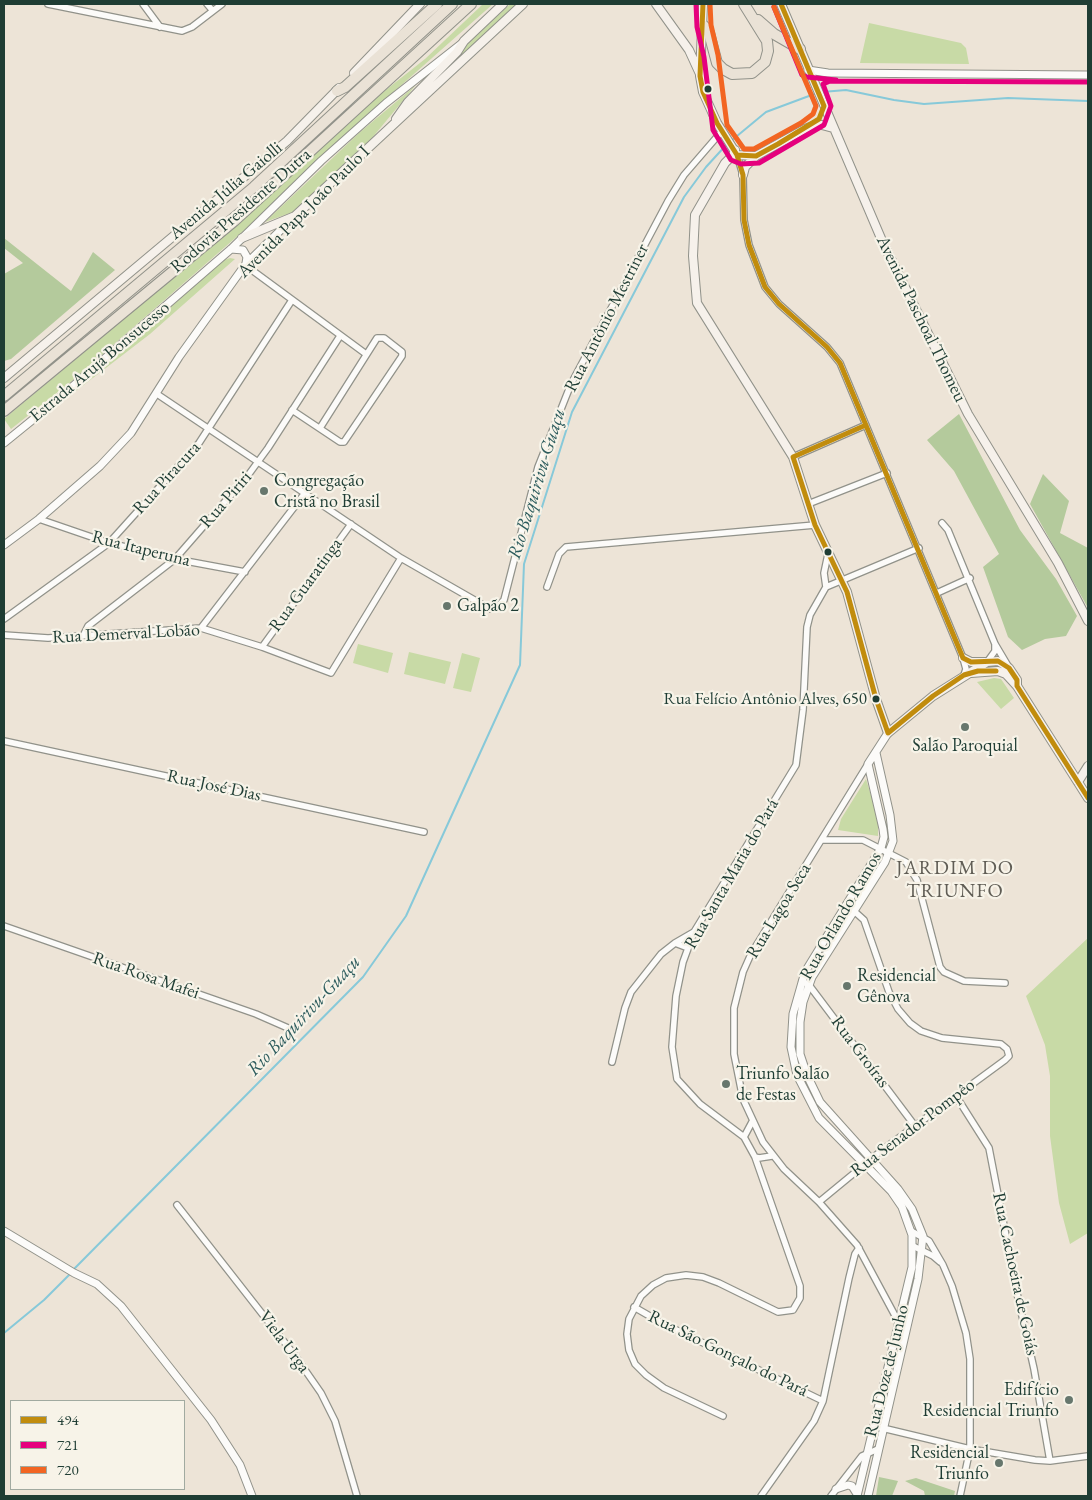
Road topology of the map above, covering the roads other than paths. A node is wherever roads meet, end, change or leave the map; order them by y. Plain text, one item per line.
1 (48, 4) edge
2 (85, 4) edge
3 (143, 4) edge
4 (207, 4) edge
5 (222, 4) edge
6 (420, 4) edge
7 (437, 4) edge
8 (452, 4) edge
9 (471, 4) edge
10 (504, 4) edge
11 (523, 4) edge
12 (656, 4) edge
13 (703, 4) edge
14 (744, 4) edge
15 (781, 4) edge
16 (213, 11) junction
17 (91, 12) junction
18 (753, 16) junction
19 (704, 26) junction
20 (160, 27) junction
21 (464, 40) junction
22 (800, 49) junction
23 (808, 70) junction
24 (828, 73) junction
25 (1088, 75) edge
26 (700, 76) junction
27 (814, 84) junction
28 (337, 91) junction
29 (823, 104) junction
30 (392, 125) junction
31 (833, 128) junction
32 (805, 129) junction
33 (724, 134) junction
34 (735, 151) junction
35 (756, 156) junction
36 (743, 175) junction
37 (295, 216) junction
38 (242, 238) junction
39 (231, 249) junction
40 (245, 265) junction
41 (292, 300) junction
42 (340, 336) junction
43 (366, 354) junction
44 (19, 366) junction
45 (4, 370) edge
46 (4, 378) edge
47 (157, 394) junction
48 (4, 396) edge
49 (292, 410) junction
50 (4, 411) edge
51 (866, 425) junction
52 (210, 428) junction
53 (320, 428) junction
54 (4, 443) edge
55 (793, 457) junction
56 (259, 462) junction
57 (887, 474) junction
58 (305, 493) junction
59 (808, 504) junction
60 (39, 519) junction
61 (942, 523) dead end
62 (351, 524) junction
63 (815, 525) junction
64 (109, 543) junction
65 (4, 545) edge
66 (918, 548) junction
67 (828, 554) junction
68 (401, 558) junction
69 (175, 559) junction
70 (245, 572) junction
71 (970, 578) junction
72 (842, 581) junction
73 (826, 586) junction
74 (548, 587) dead end
75 (937, 593) junction
76 (4, 619) edge
77 (1088, 621) edge
78 (201, 628) junction
79 (4, 635) edge
80 (83, 636) junction
81 (995, 644) junction
82 (262, 647) junction
83 (963, 658) junction
84 (987, 662) junction
85 (1009, 668) junction
86 (964, 675) junction
87 (1017, 686) junction
88 (888, 733) junction
89 (4, 741) edge
90 (876, 752) junction
91 (868, 764) junction
92 (1088, 766) edge
93 (1078, 782) junction
94 (1088, 798) edge
95 (424, 832) dead end
96 (823, 840) junction
97 (881, 848) junction
98 (889, 852) junction
99 (854, 911) junction
100 (4, 926) edge
101 (694, 932) junction
102 (675, 943) junction
103 (688, 948) junction
104 (802, 981) junction
105 (1005, 983) dead end
106 (809, 985) junction
107 (288, 1028) dead end
108 (612, 1062) dead end
109 (956, 1096) junction
110 (752, 1122) junction
111 (915, 1126) junction
112 (744, 1137) junction
113 (772, 1156) junction
114 (756, 1157) junction
115 (871, 1158) junction
116 (864, 1164) junction
117 (819, 1202) junction
118 (178, 1205) dead end
119 (911, 1230) junction
120 (4, 1231) edge
121 (923, 1236) junction
122 (913, 1246) junction
123 (859, 1248) junction
124 (923, 1250) junction
125 (944, 1265) junction
126 (634, 1307) junction
127 (899, 1323) junction
128 (908, 1326) junction
129 (823, 1401) junction
130 (723, 1416) dead end
131 (874, 1426) junction
132 (883, 1428) junction
133 (878, 1449) junction
134 (970, 1449) junction
135 (867, 1453) junction
136 (1088, 1456) edge
137 (1050, 1461) junction
138 (836, 1489) junction
139 (857, 1495) edge
140 (252, 1496) edge
141 (357, 1496) edge
142 (761, 1496) edge
143 (831, 1496) edge
144 (868, 1496) edge
145 (960, 1496) edge

1 - 17 street
2 - 17 street
3 - 20 street
4 - 16 street
5 - 16 street
6 - 28 main road, Avenida Júlia Gaiolli
7 - 28 highway
8 - 48 highway, Rodovia Presidente Dutra
9 - 50 highway, Rodovia Presidente Dutra
10 - 21 main road
11 - 30 main road, Avenida Papa João Paulo I
12 - 26 main road
13 - 19 main road
14 - 18 highway
15 - 22 main road, Avenida Paschoal Thomeu
16 - 20 street
17 - 20 street
18 - 19 highway
18 - 22 highway
19 - 26 main road
21 - 30 main road
21 - 38 street, Estrada Arujá Bonsucesso
22 - 23 main road, Avenida Paschoal Thomeu
23 - 24 street
23 - 27 main road, Avenida Paschoal Thomeu
24 - 25 street
24 - 27 street
26 - 33 main road
27 - 29 main road, Avenida Paschoal Thomeu
28 - 44 main road, Avenida Júlia Gaiolli
29 - 31 main road, Avenida Paschoal Thomeu
29 - 32 main road
30 - 37 main road, Avenida Papa João Paulo I
31 - 32 main road
31 - 77 main road, Avenida Paschoal Thomeu
32 - 35 main road
33 - 34 main road
33 - 68 street, Rua Antônio Mestriner
34 - 35 main road
34 - 36 street
34 - 55 main road
35 - 36 main road
36 - 51 street
37 - 38 main road
37 - 40 street, Avenida Papa João Paulo I
38 - 39 street, Estrada Arujá Bonsucesso
39 - 40 street
39 - 54 street, Estrada Arujá Bonsucesso
40 - 41 street
40 - 47 street, Avenida Papa João Paulo I
41 - 42 street
41 - 52 street, Rua Piracura
42 - 43 street
42 - 49 street, Rua Piriri
43 - 53 street
43 - 53 street
44 - 45 main road, Avenida Júlia Gaiolli
44 - 46 main road, Avenida Júlia Gaiolli
47 - 52 street
47 - 60 street, Avenida Papa João Paulo I
49 - 53 street
49 - 56 street, Rua Piriri
51 - 55 street
51 - 57 street
52 - 56 street
52 - 64 street, Rua Piracura
55 - 59 main road
56 - 58 street
56 - 69 street, Rua Piriri
57 - 59 street
57 - 66 street
58 - 62 street
58 - 70 street
59 - 63 main road
60 - 64 street, Rua Itaperuna
60 - 65 street, Avenida Papa João Paulo I
61 - 71 street
62 - 68 street
62 - 82 street, Rua Guaratinga
63 - 67 main road
63 - 74 street
64 - 69 street, Rua Itaperuna
64 - 76 street, Rua Piracura
66 - 72 street
66 - 75 street
67 - 72 main road
67 - 73 street, Rua Santa Maria do Pará
68 - 82 street, Rua Demerval Lobão
69 - 70 street, Rua Itaperuna
69 - 80 street, Rua Piriri
70 - 78 street
71 - 75 street
71 - 81 street
72 - 73 street
72 - 88 main road
73 - 101 street, Rua Santa Maria do Pará
75 - 83 street
78 - 80 street, Rua Demerval Lobão
78 - 82 street, Rua Demerval Lobão
79 - 80 street, Rua Demerval Lobão
81 - 84 street
81 - 85 street
83 - 84 main road
83 - 86 street
84 - 85 main road
84 - 86 main road, Rua Lagoa Seca
85 - 87 main road
86 - 87 main road
86 - 88 main road, Rua Lagoa Seca
87 - 93 main road
88 - 90 street, Rua Lagoa Seca
89 - 95 street, Rua José Dias
90 - 91 street, Rua Lagoa Seca
90 - 98 street, Rua Orlando Ramos
91 - 96 street, Rua Lagoa Seca
91 - 97 street, Rua Orlando Ramos
92 - 93 main road
93 - 94 main road
96 - 97 street
96 - 110 street, Rua Lagoa Seca
97 - 98 street
97 - 104 street, Rua Orlando Ramos
98 - 99 street, Rua Orlando Ramos
98 - 105 street
99 - 106 street, Rua Orlando Ramos
99 - 109 street, Rua Senador Pompêo
100 - 107 street, Rua Rosa Mafei
101 - 102 street
101 - 103 street, Rua Santa Maria do Pará
102 - 103 street
102 - 108 street
103 - 112 street, Rua Santa Maria do Pará
104 - 106 street, Rua Groíras
104 - 116 street, Rua Orlando Ramos
106 - 111 street, Rua Groíras
106 - 115 street, Rua Orlando Ramos
109 - 111 street, Rua Senador Pompêo
109 - 137 street, Rua Cachoeira de Goiás
110 - 112 street
110 - 113 street, Rua Lagoa Seca
111 - 115 street, Rua Senador Pompêo
112 - 114 street
113 - 114 street
113 - 117 street, Rua Lagoa Seca
114 - 126 street
115 - 116 street, Rua Senador Pompêo
115 - 121 street, Rua Orlando Ramos
116 - 117 street, Rua Senador Pompêo
116 - 119 street, Rua Orlando Ramos
117 - 123 street, Rua Lagoa Seca
118 - 141 street, Viela Urga
119 - 121 street
119 - 122 street, Rua Doze de Junho
120 - 140 street
121 - 124 street, Rua Doze de Junho
121 - 125 street
122 - 124 street
122 - 127 street, Rua Doze de Junho
123 - 127 street, Rua Lagoa Seca
123 - 129 street
124 - 125 street
124 - 128 street, Rua Doze de Junho
125 - 134 street
126 - 129 street, Rua São Gonçalo do Pará
126 - 130 street
127 - 128 street
127 - 131 street, Rua Doze de Junho
128 - 132 street, Rua Doze de Junho
129 - 142 street
131 - 132 street
131 - 135 street, Rua Doze de Junho
132 - 133 street, Rua Doze de Junho
132 - 134 street
133 - 135 street
133 - 144 street, Rua Doze de Junho
134 - 137 street
134 - 145 street
135 - 138 street
135 - 139 street, Rua Doze de Junho
136 - 137 street
138 - 139 street
138 - 143 street

